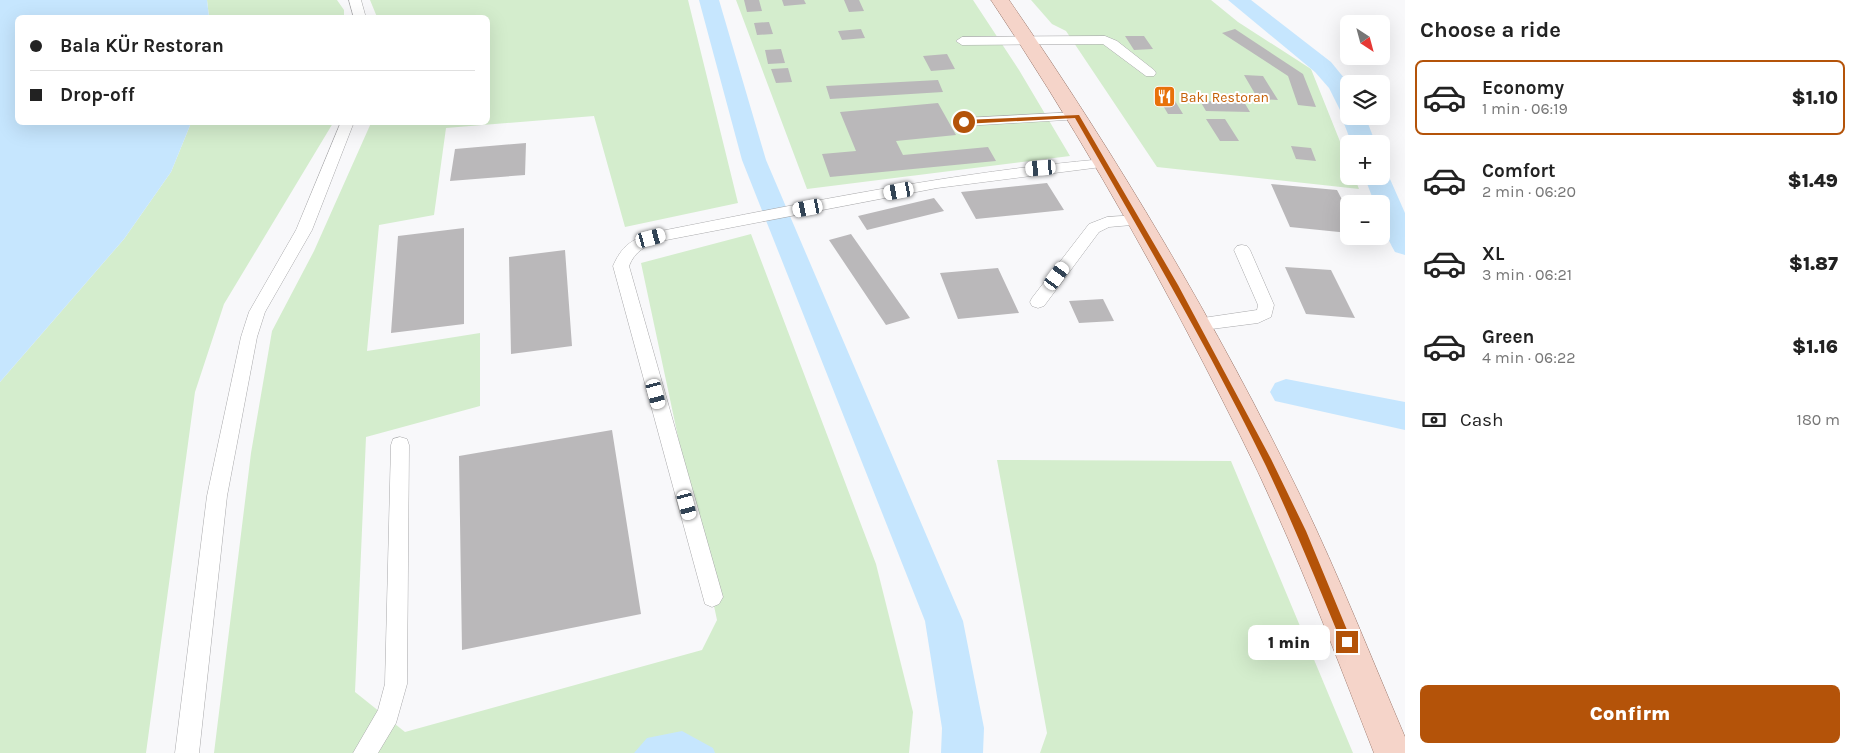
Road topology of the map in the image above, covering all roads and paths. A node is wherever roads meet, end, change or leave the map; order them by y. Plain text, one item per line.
1 (356, 0) edge
2 (1000, 0) edge
3 (359, 15) edge
4 (1028, 40) junction
5 (962, 41) dead end
6 (1150, 73) dead end
7 (1077, 116) junction
8 (964, 122) dead end
9 (347, 125) edge
10 (1104, 162) junction
11 (1138, 220) junction
12 (1242, 250) dead end
13 (1038, 302) dead end
14 (1196, 325) junction
15 (400, 445) dead end
16 (712, 596) dead end
17 (187, 753) edge
18 (365, 753) edge
19 (1393, 753) edge

1 - 3 lane
2 - 4 main road
4 - 5 lane
4 - 6 lane
4 - 7 main road
7 - 8 lane
7 - 10 main road
9 - 17 lane
10 - 11 main road
10 - 16 lane
11 - 13 lane
11 - 14 main road
12 - 14 lane
14 - 19 main road
15 - 18 lane

